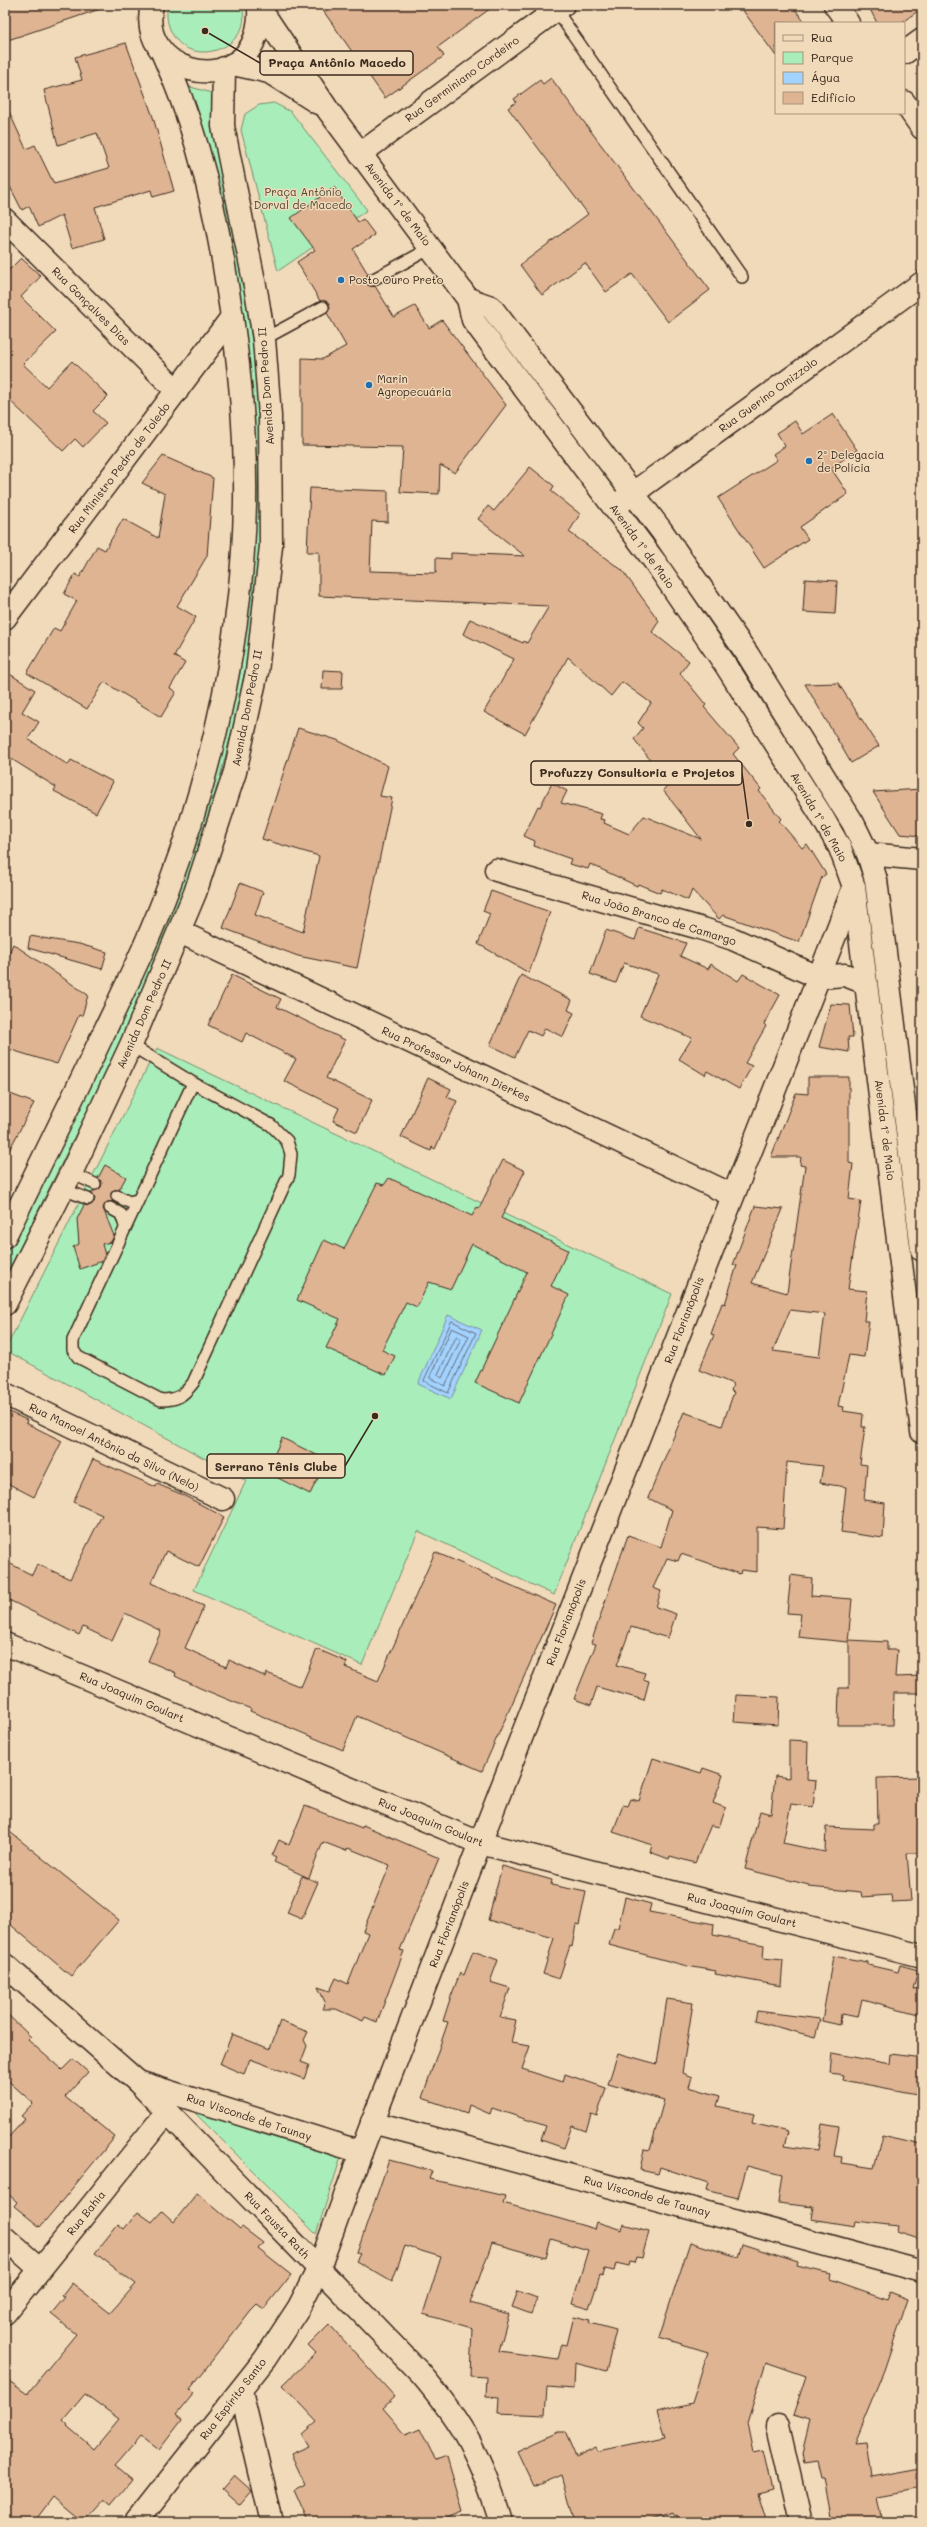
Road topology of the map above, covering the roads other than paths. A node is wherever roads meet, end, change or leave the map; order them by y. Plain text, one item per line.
1 (835, 5) edge
2 (259, 6) edge
3 (557, 6) edge
4 (149, 8) edge
5 (847, 22) edge
6 (922, 40) edge
7 (162, 52) junction
8 (905, 52) edge
9 (229, 66) junction
10 (905, 103) edge
11 (328, 110) junction
12 (922, 128) edge
13 (360, 154) junction
14 (5, 220) edge
15 (430, 248) junction
16 (742, 277) dead end
17 (372, 280) dead end
18 (922, 283) edge
19 (468, 299) junction
20 (323, 307) dead end
21 (232, 317) junction
22 (264, 339) junction
23 (177, 391) junction
24 (634, 492) junction
25 (614, 506) junction
26 (5, 618) edge
27 (748, 654) junction
28 (727, 667) junction
29 (868, 854) junction
30 (922, 859) edge
31 (496, 870) dead end
32 (854, 887) junction
33 (180, 932) junction
34 (818, 977) junction
35 (866, 983) junction
36 (131, 1045) junction
37 (193, 1083) junction
38 (67, 1181) junction
39 (95, 1184) dead end
40 (732, 1195) junction
41 (116, 1196) dead end
42 (88, 1199) dead end
43 (137, 1200) junction
44 (110, 1208) dead end
45 (125, 1226) junction
46 (5, 1236) edge
47 (922, 1250) edge
48 (5, 1304) edge
49 (5, 1394) edge
50 (922, 1432) edge
51 (223, 1499) dead end
52 (5, 1644) edge
53 (480, 1844) junction
54 (922, 1956) edge
55 (5, 1965) edge
56 (138, 2082) junction
57 (167, 2112) junction
58 (372, 2122) junction
59 (361, 2152) junction
60 (5, 2238) edge
61 (319, 2268) junction
62 (40, 2269) junction
63 (922, 2271) edge
64 (5, 2313) edge
65 (241, 2391) junction
66 (778, 2426) dead end
67 (139, 2520) edge
68 (272, 2522) edge
69 (501, 2522) edge
70 (800, 2522) edge

1 - 5 street
2 - 9 street
2 - 11 street, Avenida 1º de Maio
3 - 13 street, Rua Germiniano Cordeiro
3 - 16 lane
4 - 7 street
6 - 8 street
7 - 9 street
7 - 21 street
9 - 11 street, Avenida 1º de Maio
9 - 22 street, Avenida Dom Pedro II
10 - 12 street
11 - 13 street, Avenida 1º de Maio
13 - 15 street, Avenida 1º de Maio
14 - 23 street, Rua Gonçalves Dias
15 - 17 lane
15 - 19 street, Avenida 1º de Maio
18 - 24 street, Rua Guerino Omizzolo
19 - 24 street, Avenida 1º de Maio
19 - 25 street, Avenida 1º de Maio
20 - 22 lane
21 - 23 street, Rua Ministro Pedro de Toledo
21 - 46 street
22 - 33 street, Avenida Dom Pedro II
23 - 26 street, Rua Ministro Pedro de Toledo
24 - 25 street, Rua Guerino Omizzolo
24 - 27 street, Avenida 1º de Maio
25 - 28 street, Avenida 1º de Maio
27 - 28 street
27 - 29 street, Avenida 1º de Maio
28 - 32 street, Avenida 1º de Maio
29 - 30 street
29 - 32 street, Rua Florianópolis
29 - 47 street, Avenida 1º de Maio
31 - 34 street, Rua João Branco de Camargo
32 - 34 street, Rua Florianópolis
32 - 35 street, Avenida 1º de Maio
33 - 36 street, Avenida Dom Pedro II
33 - 40 street, Rua Professor Johann Dierkes
34 - 35 street
34 - 40 street, Rua Florianópolis
35 - 50 street, Avenida 1º de Maio
36 - 37 lane
36 - 38 street, Avenida Dom Pedro II
37 - 43 lane
37 - 45 lane
38 - 39 lane
38 - 42 lane
38 - 48 street, Avenida Dom Pedro II
40 - 53 street, Rua Florianópolis
41 - 43 lane
43 - 45 lane
44 - 45 lane
49 - 51 street, Rua Manoel Antônio da Silva (Nelo)
52 - 53 street, Rua Joaquim Goulart
53 - 54 street, Rua Joaquim Goulart
53 - 58 street, Rua Florianópolis
55 - 56 street, Rua Fausta Rath
56 - 57 street, Rua Fausta Rath
56 - 59 street, Rua Visconde de Taunay
57 - 61 street, Rua Fausta Rath
57 - 62 street, Rua Bahia
58 - 59 street, Rua Florianópolis
58 - 63 street, Rua Visconde de Taunay
59 - 61 street, Rua Florianópolis
60 - 62 street
61 - 65 street, Rua Espírito Santo
61 - 69 street, Rua Fausta Rath
62 - 64 street, Rua Bahia
65 - 67 street, Rua Espírito Santo
65 - 68 street
66 - 70 street

